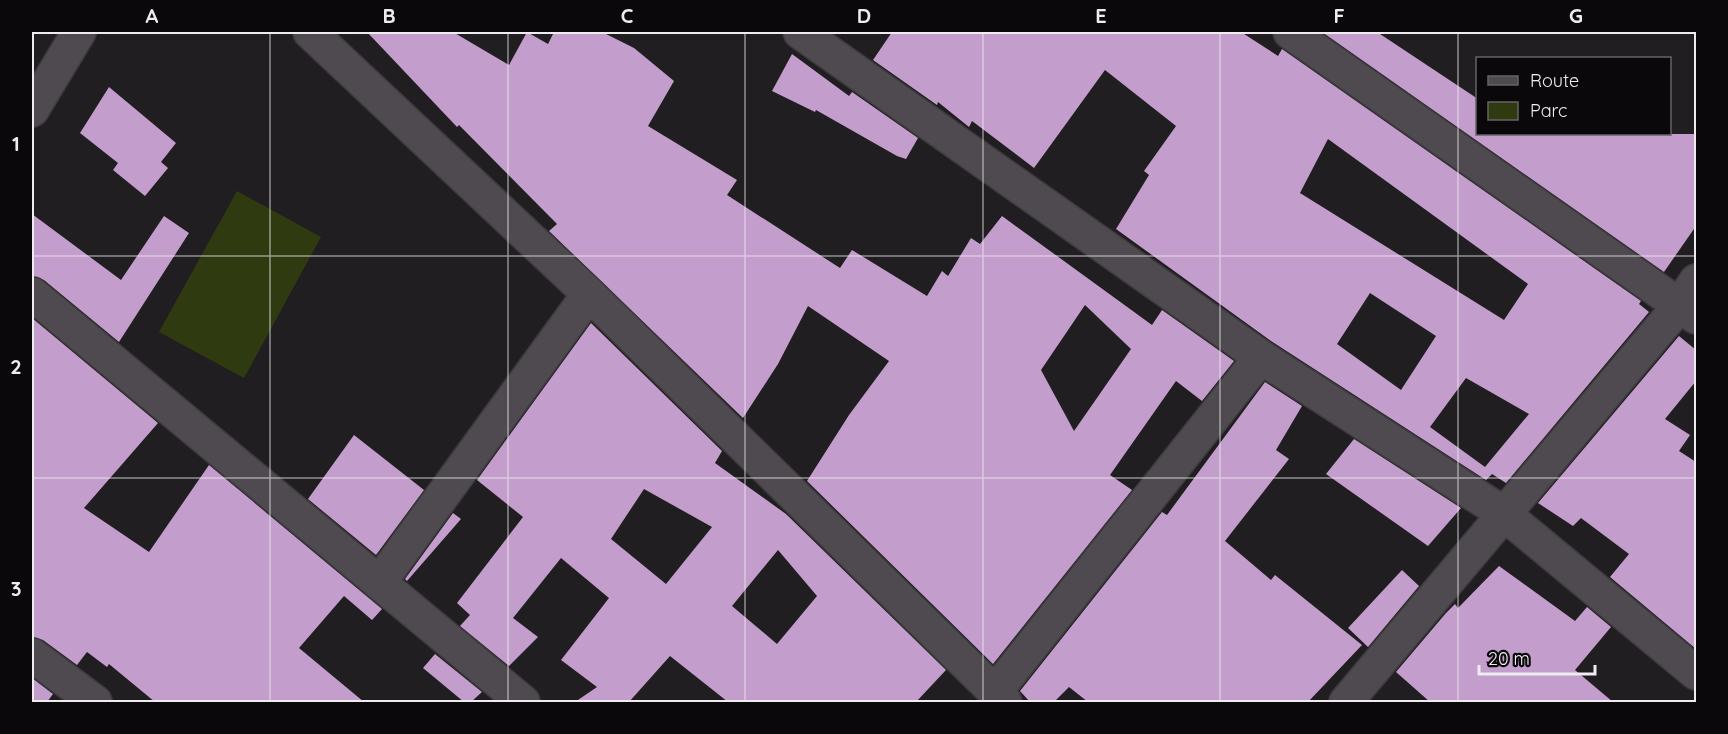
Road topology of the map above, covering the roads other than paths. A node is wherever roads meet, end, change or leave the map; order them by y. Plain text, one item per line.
1 (79, 32) edge
2 (310, 32) edge
3 (800, 32) edge
4 (1290, 32) edge
5 (32, 110) edge
6 (32, 294) edge
7 (589, 294) junction
8 (1691, 301) edge
9 (1261, 357) junction
10 (1503, 513) junction
11 (379, 583) junction
12 (32, 655) edge
13 (1696, 673) edge
14 (1000, 697) edge
15 (1364, 697) edge
16 (95, 702) edge
17 (523, 702) edge

1 - 5 street
2 - 7 street
3 - 9 street
4 - 8 street
6 - 11 street
7 - 11 street
7 - 14 street
8 - 10 street
9 - 10 street
9 - 14 street
10 - 13 street
10 - 15 street
11 - 17 street
12 - 16 street

